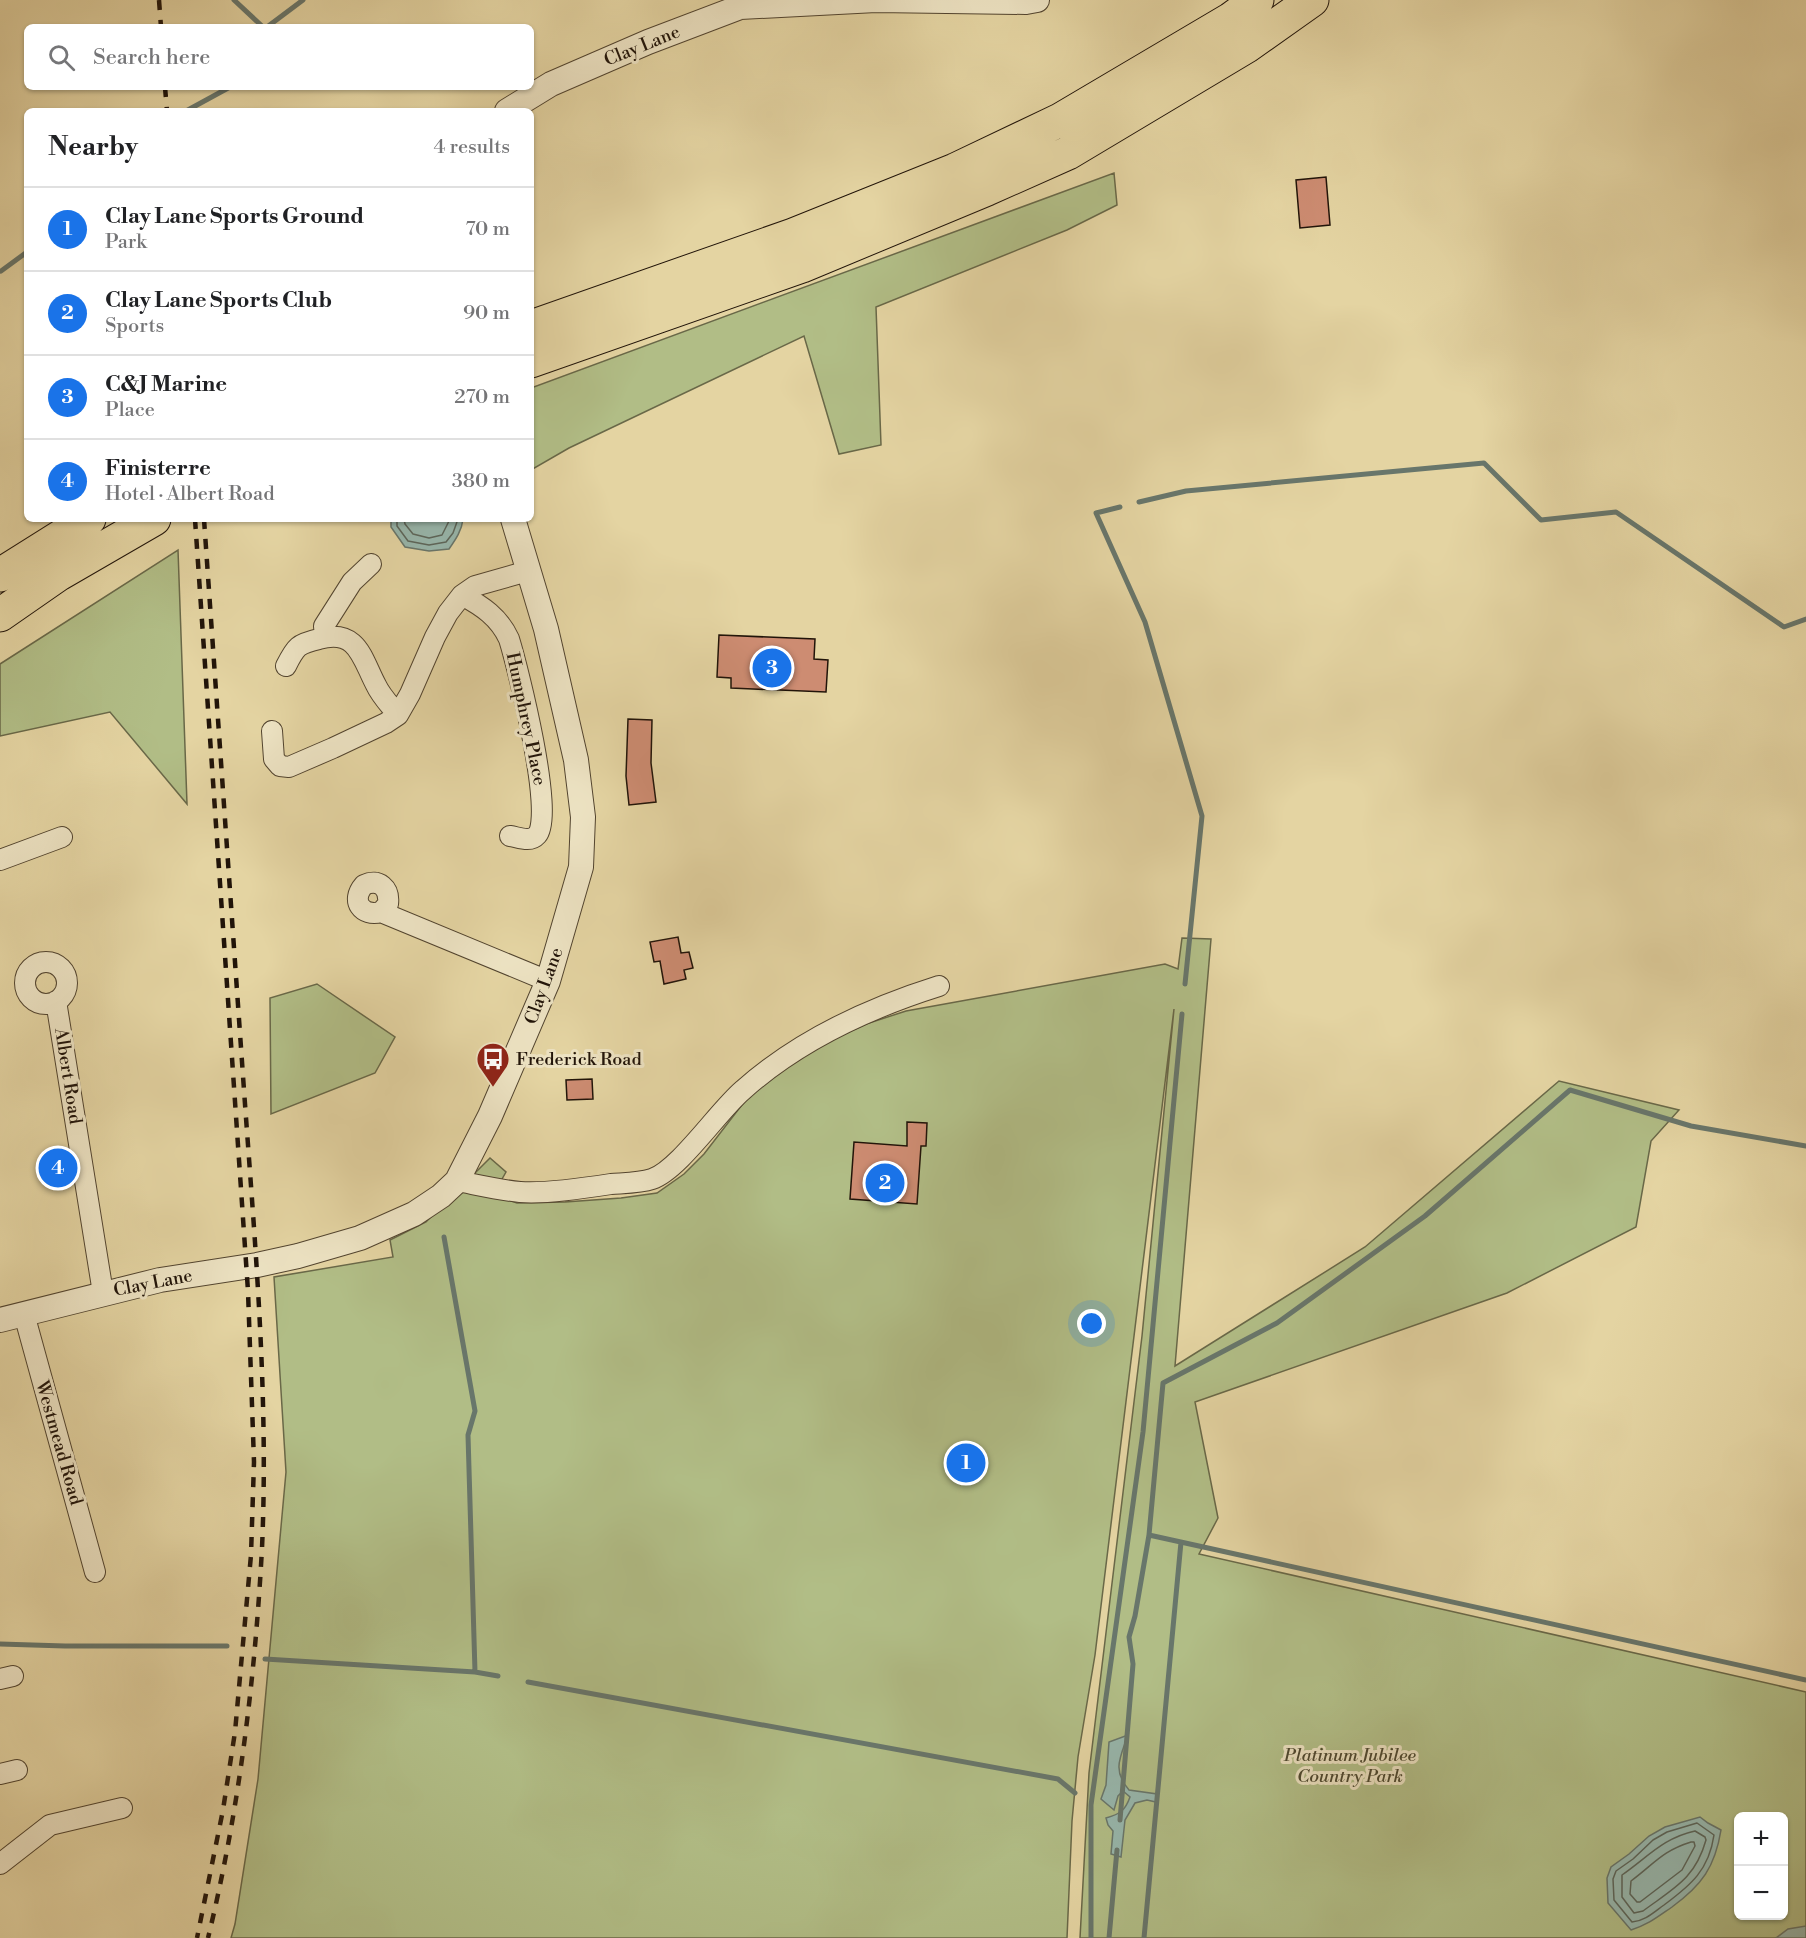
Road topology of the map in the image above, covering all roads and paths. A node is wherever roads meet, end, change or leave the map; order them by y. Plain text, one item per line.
1 (1037, 0) edge
2 (1257, 0) edge
3 (1312, 0) edge
4 (512, 108) edge
5 (534, 326) edge
6 (534, 360) edge
7 (84, 522) edge
8 (149, 522) edge
9 (514, 522) edge
10 (371, 564) dead end
11 (528, 571) junction
12 (0, 575) edge
13 (462, 594) junction
14 (0, 615) edge
15 (325, 637) junction
16 (286, 666) dead end
17 (398, 715) junction
18 (272, 731) dead end
19 (510, 836) dead end
20 (62, 837) dead end
21 (0, 860) edge
22 (381, 912) dead end
23 (548, 981) junction
24 (939, 986) dead end
25 (56, 1001) dead end
26 (457, 1181) junction
27 (103, 1293) junction
28 (24, 1314) junction
29 (0, 1320) edge
30 (95, 1572) dead end
31 (122, 1808) dead end
32 (0, 1864) edge

1 - 4 street, Clay Lane
2 - 5 highway
3 - 6 highway
7 - 12 highway
8 - 14 highway
9 - 11 street, Clay Lane
10 - 15 street
11 - 13 street
11 - 23 street, Clay Lane
13 - 17 street
13 - 19 street, Humphrey Place
15 - 16 street
15 - 17 street
17 - 18 street
20 - 21 street
22 - 23 street
23 - 26 street, Clay Lane
24 - 26 street
25 - 27 street, Albert Road
26 - 27 street, Clay Lane
27 - 28 street, Clay Lane
28 - 29 street, Clay Lane
28 - 30 street, Westmead Road
31 - 32 street

